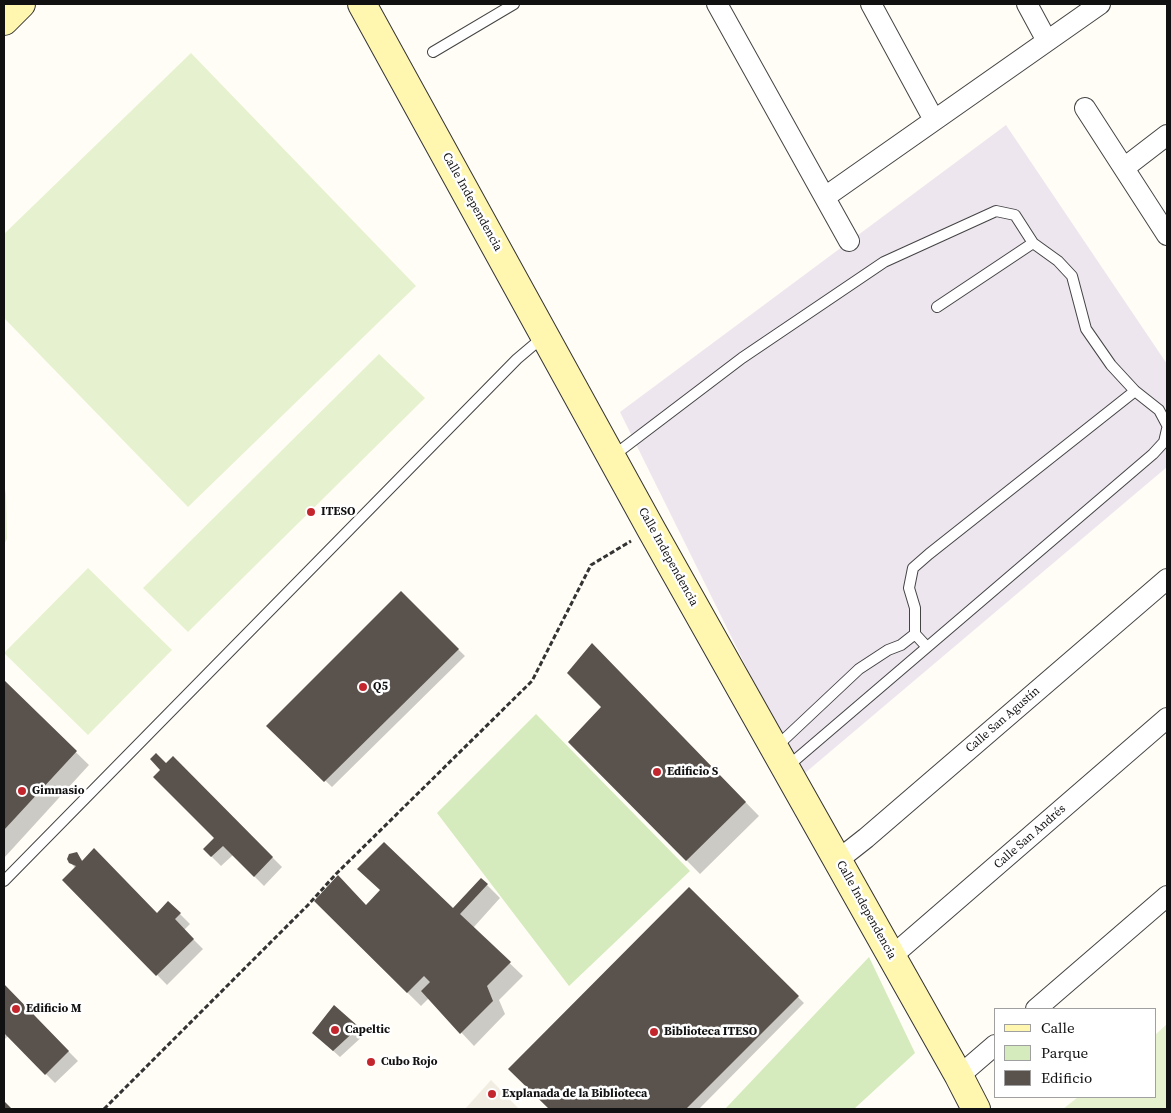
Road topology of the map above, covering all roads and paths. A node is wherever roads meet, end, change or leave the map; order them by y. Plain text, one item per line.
1 (21, 4) edge
2 (362, 4) edge
3 (514, 4) edge
4 (717, 4) edge
5 (871, 4) edge
6 (1027, 4) edge
7 (1100, 4) edge
8 (4, 21) edge
9 (1047, 41) junction
10 (433, 52) dead end
11 (1085, 108) dead end
12 (934, 120) junction
13 (1167, 135) edge
14 (1124, 168) junction
15 (825, 197) junction
16 (1167, 235) edge
17 (849, 241) dead end
18 (1033, 243) junction
19 (937, 307) dead end
20 (546, 334) junction
21 (1135, 391) junction
22 (1167, 425) edge
23 (1167, 429) edge
24 (612, 457) junction
25 (651, 529) junction
26 (1167, 579) edge
27 (915, 634) junction
28 (927, 647) junction
29 (1167, 718) edge
30 (781, 757) junction
31 (838, 860) junction
32 (4, 881) edge
33 (1167, 896) edge
34 (892, 956) junction
35 (1037, 1008) edge
36 (994, 1046) edge
37 (959, 1076) junction
38 (104, 1109) edge
39 (976, 1109) edge

1 - 8 street
2 - 20 street, Calle Independencia
3 - 10 lane
4 - 15 street
5 - 12 street
6 - 9 street
7 - 9 street
9 - 12 street
11 - 14 street
12 - 15 street
13 - 14 street
14 - 16 street
15 - 17 street
18 - 19 lane
18 - 21 lane
18 - 24 lane
20 - 24 street, Calle Independencia
20 - 32 lane
21 - 22 lane
21 - 27 lane
23 - 28 lane
24 - 25 street, Calle Independencia
25 - 30 street, Calle Independencia
25 - 38 path
26 - 31 street, Calle San Agustín
27 - 28 lane
27 - 30 lane
28 - 30 lane
29 - 34 street, Calle San Andrés
30 - 31 street, Calle Independencia
31 - 34 street, Calle Independencia
33 - 35 street
34 - 37 street, Calle Independencia
36 - 37 street
37 - 39 street, Calle Independencia

